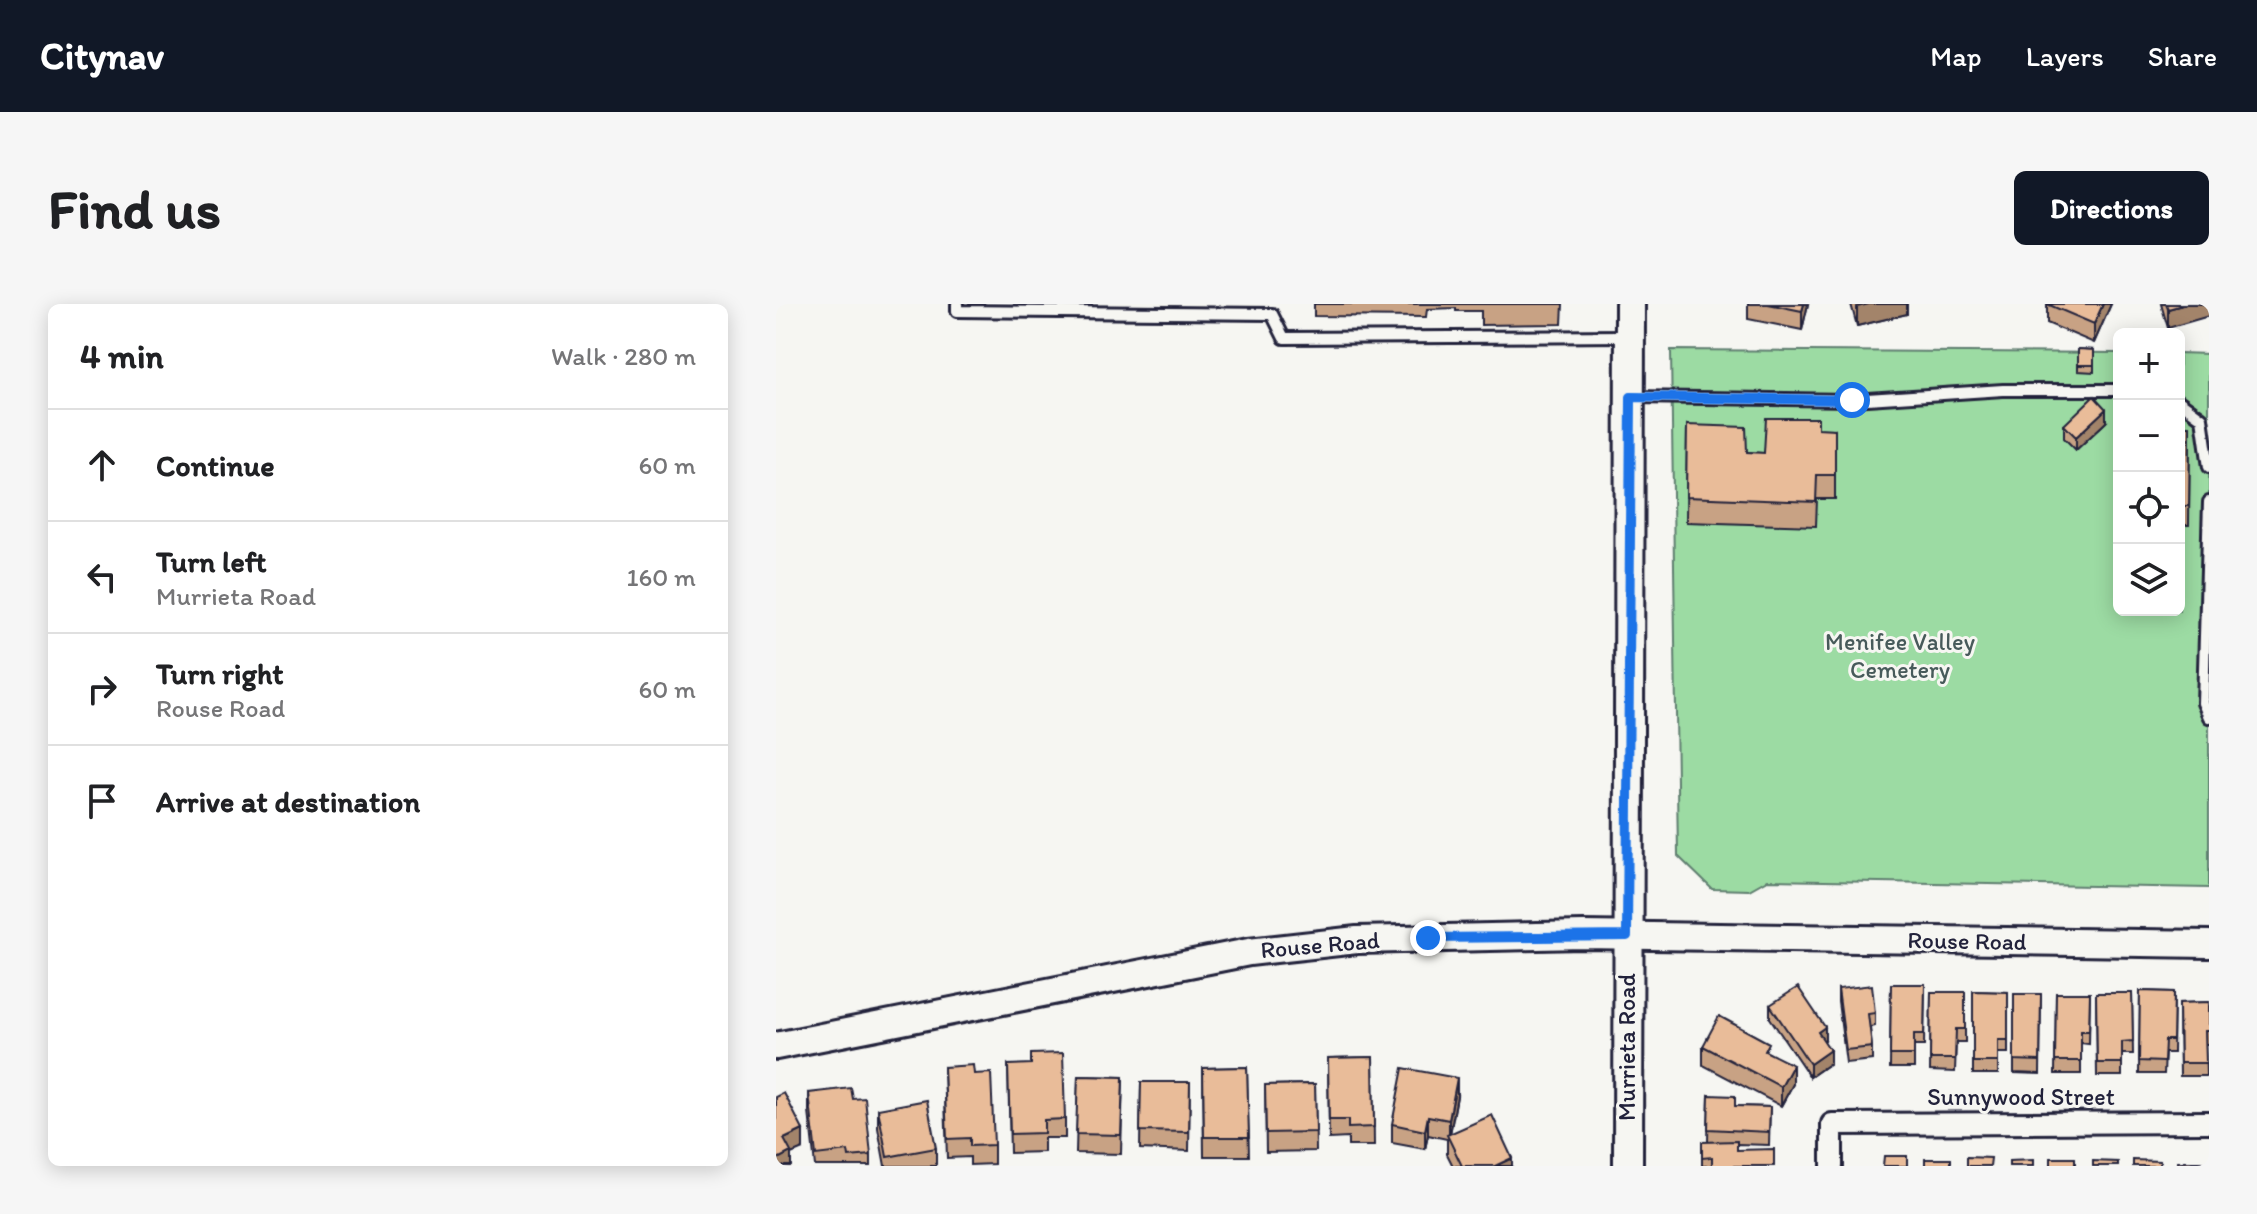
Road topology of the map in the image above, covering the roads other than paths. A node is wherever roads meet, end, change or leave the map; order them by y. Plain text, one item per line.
1 (957, 304) edge
2 (1630, 304) edge
3 (1154, 308) edge
4 (1272, 309) edge
5 (1631, 336) junction
6 (2113, 390) edge
7 (1631, 397) junction
8 (2185, 405) edge
9 (2209, 467) edge
10 (2209, 502) edge
11 (2207, 633) edge
12 (2209, 717) edge
13 (1627, 936) junction
14 (2209, 944) edge
15 (776, 1046) edge
16 (2209, 1122) edge
17 (1628, 1166) edge
18 (1832, 1166) edge

1 - 3 lane
2 - 5 main road, Murrieta Road
3 - 4 lane
4 - 5 lane
5 - 7 main road, Murrieta Road
6 - 7 lane
7 - 13 main road, Murrieta Road
8 - 9 lane
10 - 11 lane
11 - 12 lane
13 - 14 street, Rouse Road
13 - 15 street, Rouse Road
13 - 17 main road, Murrieta Road
16 - 18 street, Sunnywood Street

